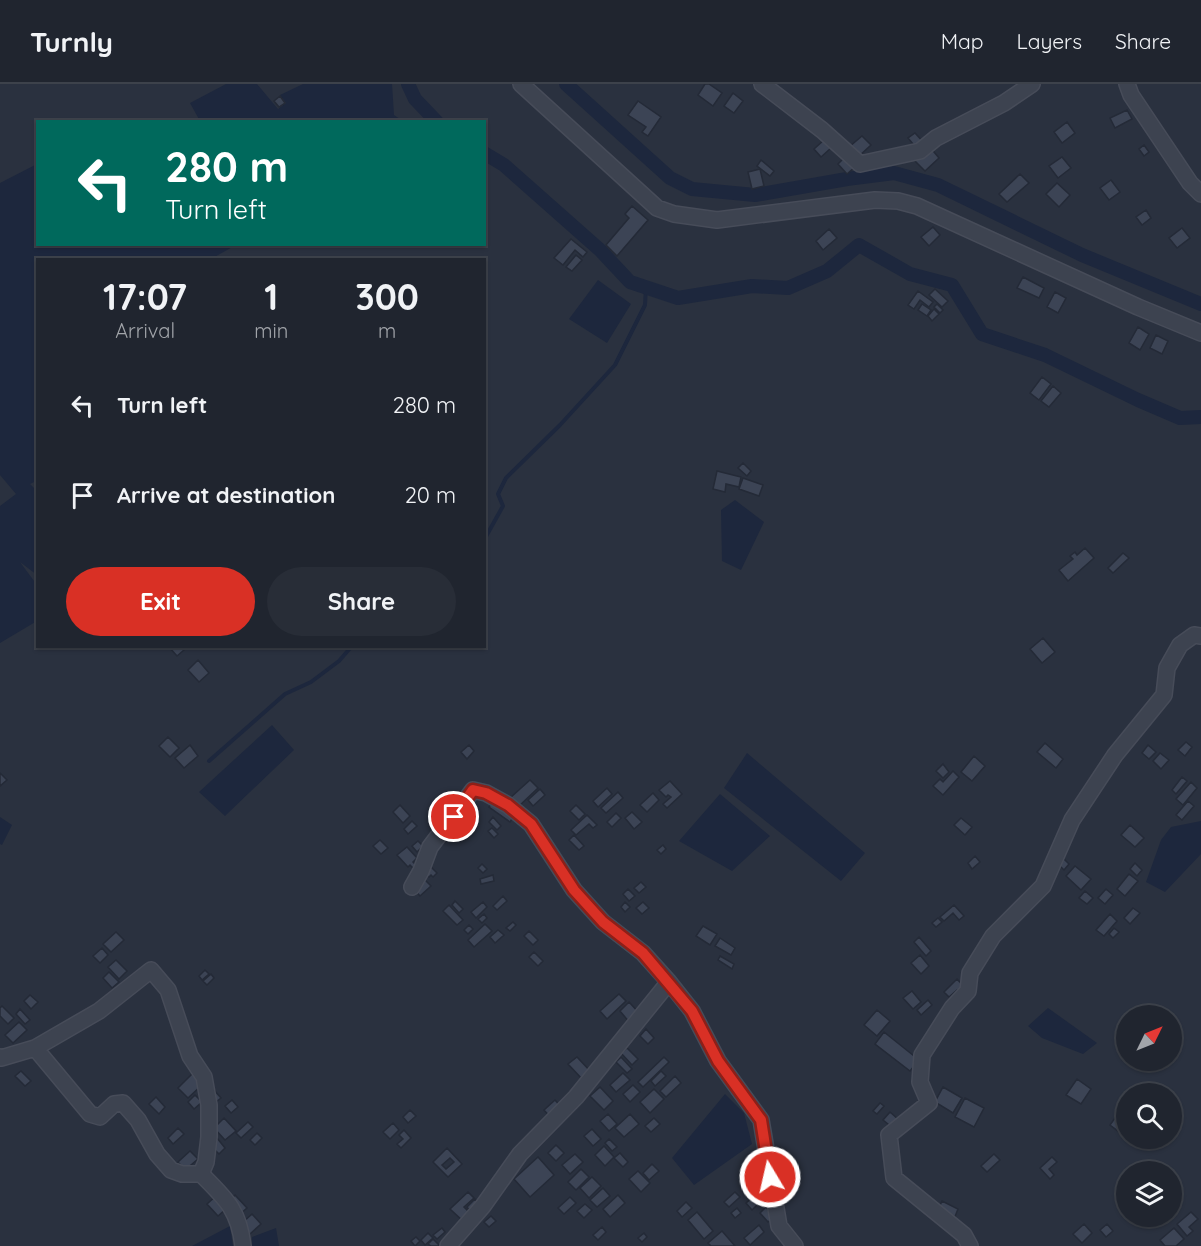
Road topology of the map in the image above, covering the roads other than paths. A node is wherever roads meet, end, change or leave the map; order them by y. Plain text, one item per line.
1 (521, 84) edge
2 (762, 84) edge
3 (1032, 84) edge
4 (1127, 84) edge
5 (1201, 194) edge
6 (1201, 333) edge
7 (1201, 636) edge
8 (412, 887) dead end
9 (669, 982) junction
10 (35, 1048) junction
11 (0, 1057) edge
12 (201, 1174) junction
13 (967, 1241) edge
14 (243, 1246) edge
15 (448, 1246) edge
16 (795, 1246) edge
17 (980, 1246) edge

1 - 6 street
2 - 3 street
4 - 5 street
7 - 13 street
8 - 9 street
9 - 15 street
9 - 16 street
10 - 11 street
10 - 12 street
10 - 12 street
12 - 14 street
13 - 17 street

